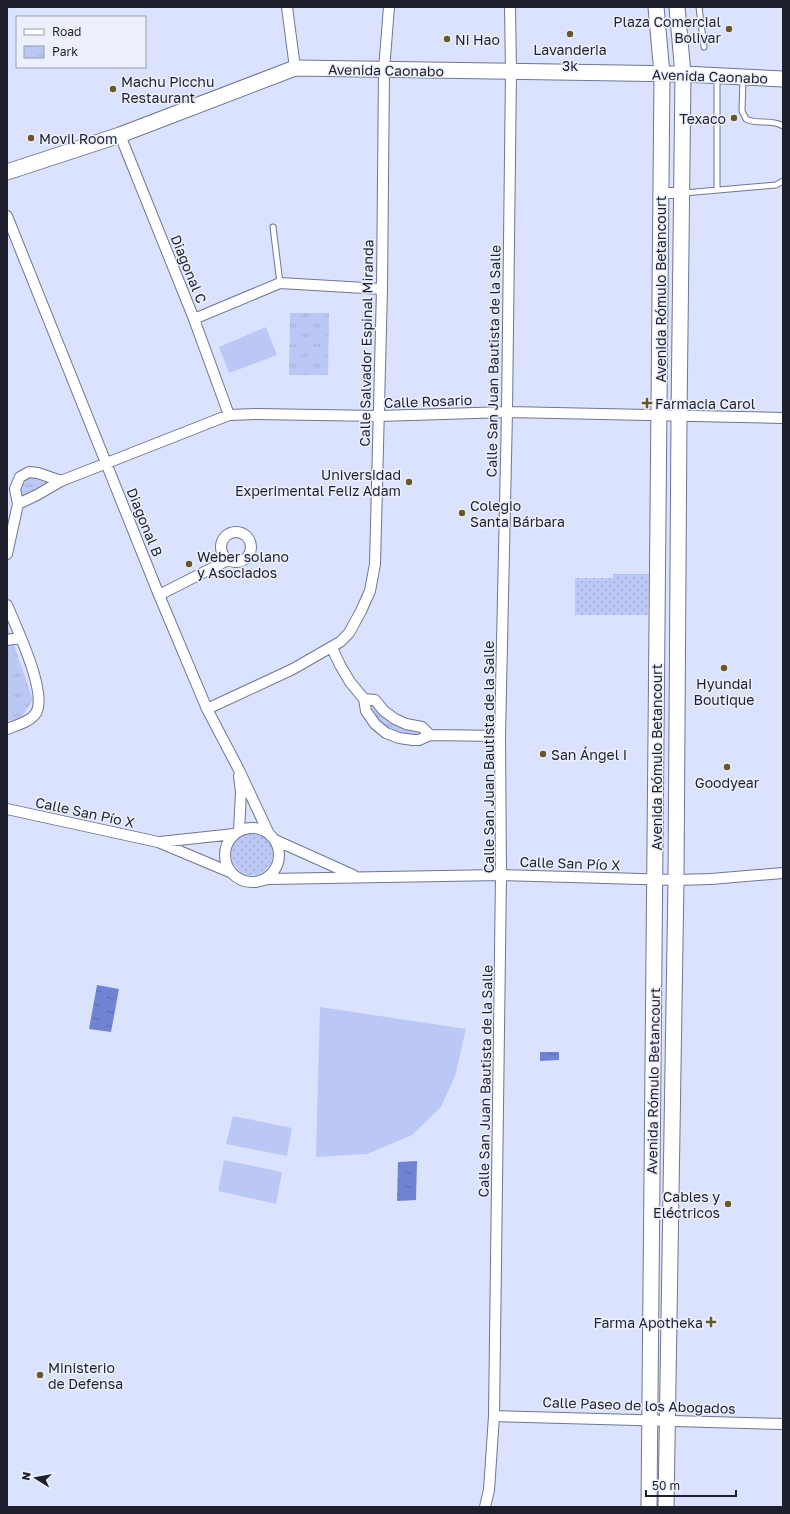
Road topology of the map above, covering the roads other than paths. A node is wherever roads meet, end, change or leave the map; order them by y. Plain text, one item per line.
1 (287, 7) edge
2 (389, 7) edge
3 (510, 7) edge
4 (656, 7) edge
5 (677, 7) edge
6 (700, 7) edge
7 (704, 47) dead end
8 (295, 68) junction
9 (384, 70) junction
10 (511, 72) junction
11 (662, 74) junction
12 (682, 74) junction
13 (717, 76) junction
14 (743, 78) junction
15 (783, 79) edge
16 (783, 126) edge
17 (120, 135) junction
18 (7, 172) edge
19 (783, 181) edge
20 (717, 190) junction
21 (660, 193) junction
22 (681, 194) junction
23 (7, 216) edge
24 (273, 227) dead end
25 (280, 283) junction
26 (382, 289) junction
27 (194, 319) junction
28 (507, 412) junction
29 (229, 415) junction
30 (379, 416) junction
31 (659, 416) junction
32 (678, 416) junction
33 (783, 418) edge
34 (106, 462) junction
35 (61, 481) junction
36 (18, 504) junction
37 (7, 554) edge
38 (228, 560) dead end
39 (159, 595) junction
40 (7, 606) edge
41 (21, 638) junction
42 (7, 640) edge
43 (332, 648) junction
44 (364, 699) junction
45 (207, 709) junction
46 (7, 729) edge
47 (430, 735) junction
48 (500, 736) junction
49 (238, 768) junction
50 (7, 809) edge
51 (236, 833) junction
52 (272, 837) junction
53 (158, 842) junction
54 (232, 873) junction
55 (783, 873) edge
56 (501, 875) junction
57 (357, 877) junction
58 (655, 879) junction
59 (676, 880) junction
60 (256, 882) junction
61 (494, 1416) junction
62 (649, 1419) junction
63 (667, 1420) junction
64 (783, 1424) edge
65 (485, 1507) edge
66 (648, 1507) edge
67 (666, 1507) edge

1 - 8 street
2 - 9 street, Calle Salvador Espinal Miranda
3 - 10 street, Calle San Juan Bautista de la Salle
4 - 11 main road, Avenida Rómulo Betancourt
5 - 12 main road, Avenida Rómulo Betancourt
6 - 7 lane
8 - 9 main road, Avenida Caonabo
8 - 17 main road, Avenida Caonabo
9 - 10 main road, Avenida Caonabo
9 - 26 street, Calle Salvador Espinal Miranda
10 - 11 main road, Avenida Caonabo
10 - 28 street, Calle San Juan Bautista de la Salle
11 - 12 main road, Avenida Caonabo
11 - 21 main road, Avenida Rómulo Betancourt
12 - 13 main road, Avenida Caonabo
12 - 22 main road, Avenida Rómulo Betancourt
13 - 14 main road, Avenida Caonabo
13 - 20 lane
14 - 15 main road, Avenida Caonabo
14 - 16 lane
17 - 18 main road, Avenida Caonabo
17 - 27 street, Diagonal C
19 - 20 lane
20 - 22 lane
21 - 22 street
21 - 31 main road, Avenida Rómulo Betancourt
22 - 32 main road, Avenida Rómulo Betancourt
23 - 34 street, Diagonal B
24 - 25 lane
25 - 26 street
25 - 27 street
26 - 30 street, Calle Salvador Espinal Miranda
27 - 29 street, Diagonal C
28 - 30 street, Calle Rosario
28 - 31 street, Calle Rosario
28 - 48 street, Calle San Juan Bautista de la Salle
29 - 30 street, Calle Rosario
29 - 34 street, Calle Rosario
30 - 43 street, Calle Salvador Espinal Miranda
31 - 32 street, Calle Rosario
31 - 58 main road, Avenida Rómulo Betancourt
32 - 33 street, Calle Rosario
32 - 59 main road, Avenida Rómulo Betancourt
34 - 35 street, Calle Rosario
34 - 39 street, Diagonal B
35 - 36 street, Calle Rosario
35 - 36 street
36 - 37 street
38 - 39 street
39 - 45 street, Diagonal B
40 - 41 street
41 - 42 street
41 - 46 street
43 - 44 street
43 - 45 street, Calle Salvador Espinal Miranda
44 - 47 street
44 - 47 street
45 - 49 street, Diagonal B
47 - 48 street
48 - 56 street, Calle San Juan Bautista de la Salle
49 - 51 street
49 - 52 street, Diagonal B
50 - 53 street, Calle San Pío X
51 - 52 street
51 - 53 street, Calle San Pío X
51 - 54 street
52 - 57 street, Calle San Pío X
52 - 60 street
53 - 54 street, Calle San Pío X
54 - 60 street
55 - 59 street, Calle San Pío X
56 - 57 street, Calle San Pío X
56 - 58 street, Calle San Pío X
56 - 61 street, Calle San Juan Bautista de la Salle
57 - 60 street, Calle San Pío X
58 - 59 street, Calle San Pío X
58 - 62 main road, Avenida Rómulo Betancourt
59 - 63 main road, Avenida Rómulo Betancourt
61 - 62 street, Calle Paseo de los Abogados
61 - 65 street, Calle San Juan Bautista de la Salle
62 - 63 street, Calle Paseo de los Abogados
62 - 66 main road, Avenida Rómulo Betancourt
63 - 64 street, Calle Paseo de los Abogados
63 - 67 main road, Avenida Rómulo Betancourt

